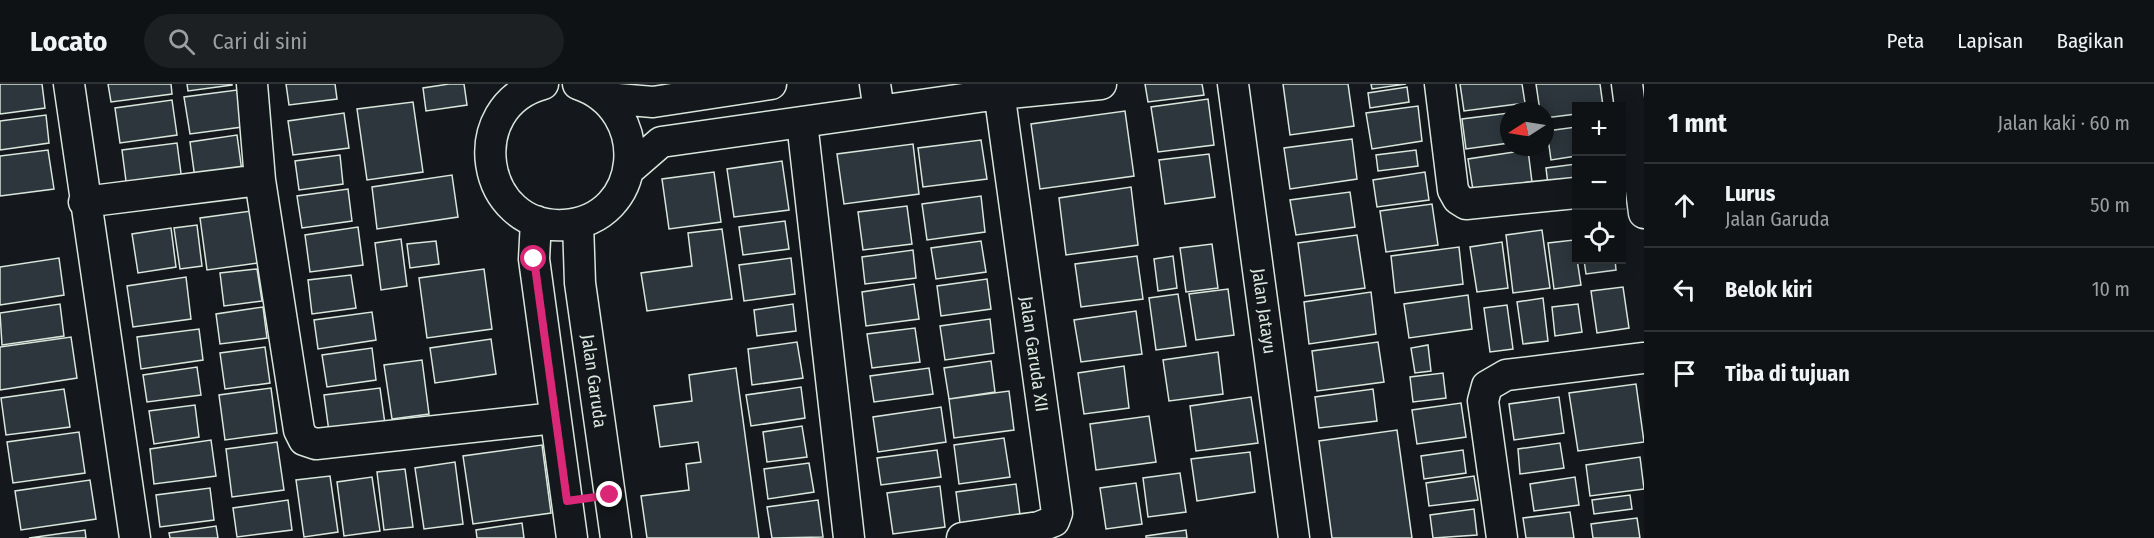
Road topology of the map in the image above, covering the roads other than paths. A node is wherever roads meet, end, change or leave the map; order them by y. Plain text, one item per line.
1 (69, 84) edge
2 (252, 84) edge
3 (578, 84) edge
4 (771, 84) edge
5 (1101, 84) edge
6 (1233, 84) edge
7 (1440, 84) edge
8 (1627, 84) edge
9 (535, 85) edge
10 (998, 89) edge
11 (725, 91) junction
12 (606, 98) junction
13 (877, 98) edge
14 (802, 122) junction
15 (732, 132) junction
16 (631, 168) junction
17 (260, 180) junction
18 (1572, 193) edge
19 (1638, 193) edge
20 (84, 202) junction
21 (536, 221) junction
22 (578, 223) junction
23 (1644, 358) edge
24 (555, 418) junction
25 (610, 495) junction
26 (567, 501) junction
27 (135, 538) edge
28 (572, 538) edge
29 (616, 538) edge
30 (849, 538) edge
31 (963, 538) edge
32 (1294, 538) edge
33 (1502, 538) edge

1 - 20 street
2 - 17 street
3 - 12 street
4 - 11 street
5 - 10 street
6 - 32 street, Jalan Jatayu
7 - 18 street
8 - 19 street
9 - 21 street
10 - 13 street
10 - 31 street, Jalan Garuda XII
11 - 12 street
11 - 15 street
12 - 16 street
13 - 14 street
14 - 15 street
14 - 30 street
15 - 16 street
16 - 22 street
17 - 20 street
17 - 24 street
20 - 27 street
21 - 22 street
21 - 24 street
22 - 25 street, Jalan Garuda
23 - 33 street
24 - 26 street
25 - 26 street
25 - 29 street, Jalan Garuda
26 - 28 street

